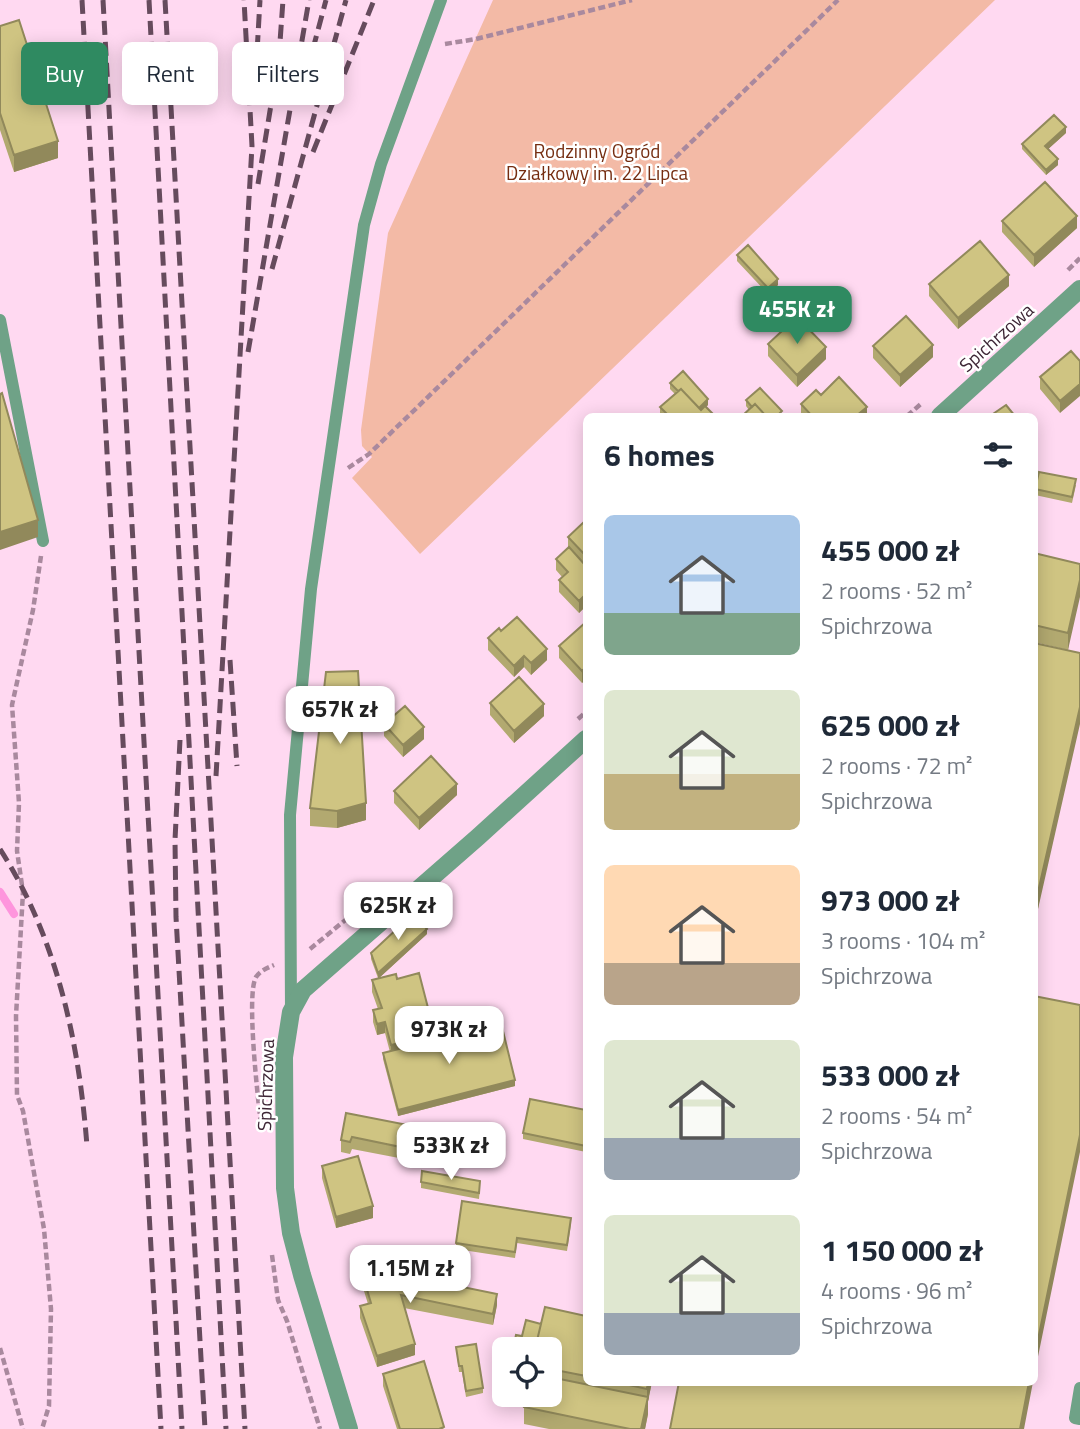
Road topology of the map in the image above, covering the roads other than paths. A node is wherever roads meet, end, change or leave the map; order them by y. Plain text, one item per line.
1 (441, 0) edge
2 (1077, 294) edge
3 (0, 320) edge
4 (943, 413) edge
5 (43, 541) road end
6 (583, 742) edge
7 (291, 1012) junction
8 (1080, 1388) edge
9 (1080, 1419) edge
10 (349, 1429) edge

1 - 7 lane
2 - 4 street, Spichrzowa
3 - 5 lane
6 - 7 street, Spichrzowa
7 - 10 street, Spichrzowa
8 - 9 lane

